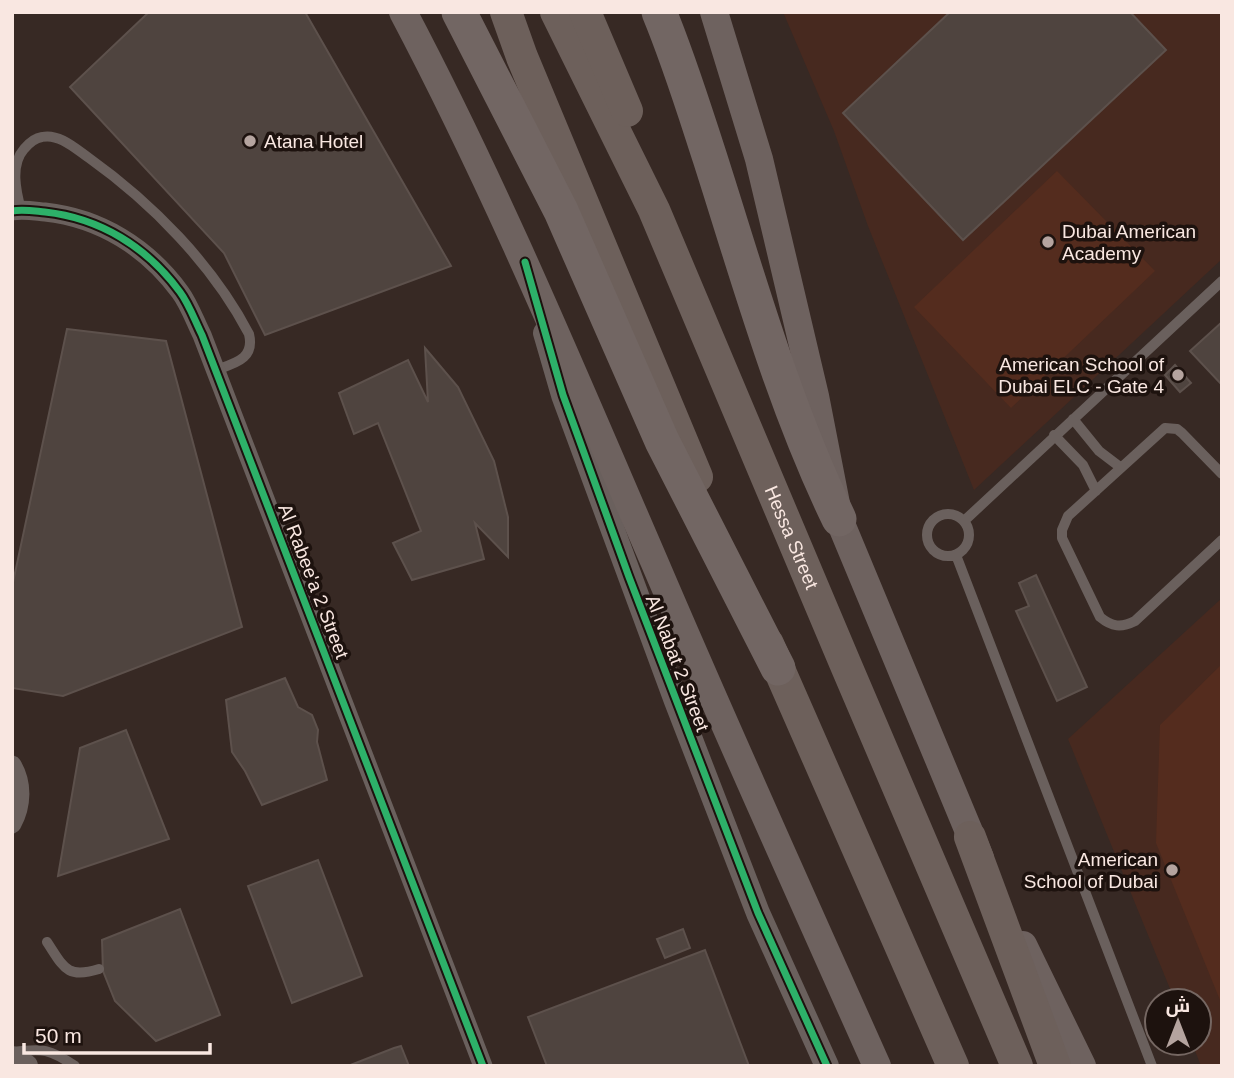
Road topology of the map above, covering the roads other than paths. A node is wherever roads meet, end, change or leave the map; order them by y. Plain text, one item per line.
1 (403, 12) edge
2 (459, 12) edge
3 (506, 12) edge
4 (556, 12) edge
5 (585, 12) edge
6 (659, 12) edge
7 (714, 12) edge
8 (17, 210) edge
9 (654, 210) junction
10 (525, 262) junction
11 (1222, 281) edge
12 (216, 370) junction
13 (1073, 419) junction
14 (1054, 435) junction
15 (1120, 467) junction
16 (1222, 474) edge
17 (1096, 491) junction
18 (839, 519) junction
19 (964, 521) junction
20 (1222, 540) edge
21 (956, 555) junction
22 (778, 668) junction
23 (12, 765) edge
24 (12, 824) edge
25 (970, 837) junction
26 (47, 942) dead end
27 (99, 969) dead end
28 (12, 1052) edge
29 (12, 1058) edge
30 (26, 1066) edge
31 (75, 1066) edge
32 (483, 1066) edge
33 (827, 1066) edge
34 (877, 1066) edge
35 (953, 1066) edge
36 (1017, 1066) edge
37 (1055, 1066) edge
38 (1082, 1066) edge
39 (1152, 1066) edge

1 - 10 main road
2 - 22 highway
3 - 22 main road
4 - 9 main road, Hessa Street
5 - 9 main road
6 - 18 highway
7 - 18 main road
8 - 12 street, Al Rabee'a 2 Street
8 - 12 lane
9 - 36 main road, Hessa Street
10 - 33 street, Al Nabat 2 Street
10 - 34 main road
11 - 13 lane
12 - 32 street, Al Rabee'a 2 Street
13 - 14 lane
13 - 15 lane
14 - 17 lane
14 - 19 lane
15 - 16 lane
15 - 17 lane
17 - 20 lane
18 - 25 main road
19 - 21 lane
19 - 21 lane
21 - 39 lane
22 - 35 main road
23 - 24 street
25 - 37 main road
25 - 38 main road
26 - 27 lane
28 - 31 lane
29 - 30 street

